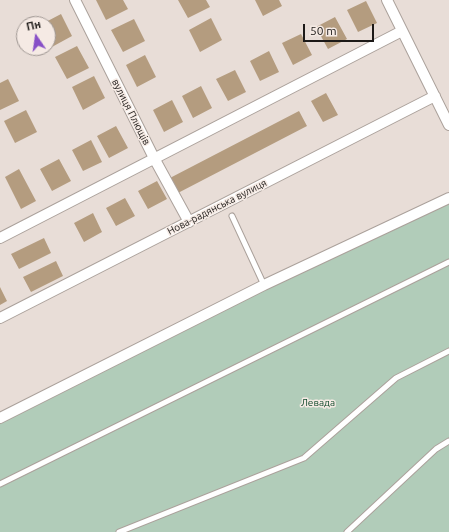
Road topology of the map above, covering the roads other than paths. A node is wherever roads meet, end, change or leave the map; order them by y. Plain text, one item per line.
1 (75, 0) edge
2 (386, 0) edge
3 (402, 31) junction
4 (434, 96) junction
5 (449, 125) edge
6 (154, 158) junction
7 (449, 198) edge
8 (232, 216) dead end
9 (189, 222) junction
10 (0, 238) edge
11 (449, 262) edge
12 (264, 285) junction
13 (0, 318) edge
14 (449, 351) edge
15 (0, 418) edge
16 (449, 441) edge
17 (0, 484) edge
18 (119, 532) edge
19 (347, 532) edge

1 - 6 street, вулиця Плющів
2 - 3 street
3 - 4 street
3 - 6 street
4 - 5 street
4 - 9 street, Нова-радянська вулиця
6 - 9 street, вулиця Плющів
6 - 10 street
7 - 12 street
8 - 12 lane
9 - 13 street, Нова-радянська вулиця
11 - 17 lane
12 - 15 street
14 - 18 lane
16 - 19 lane

